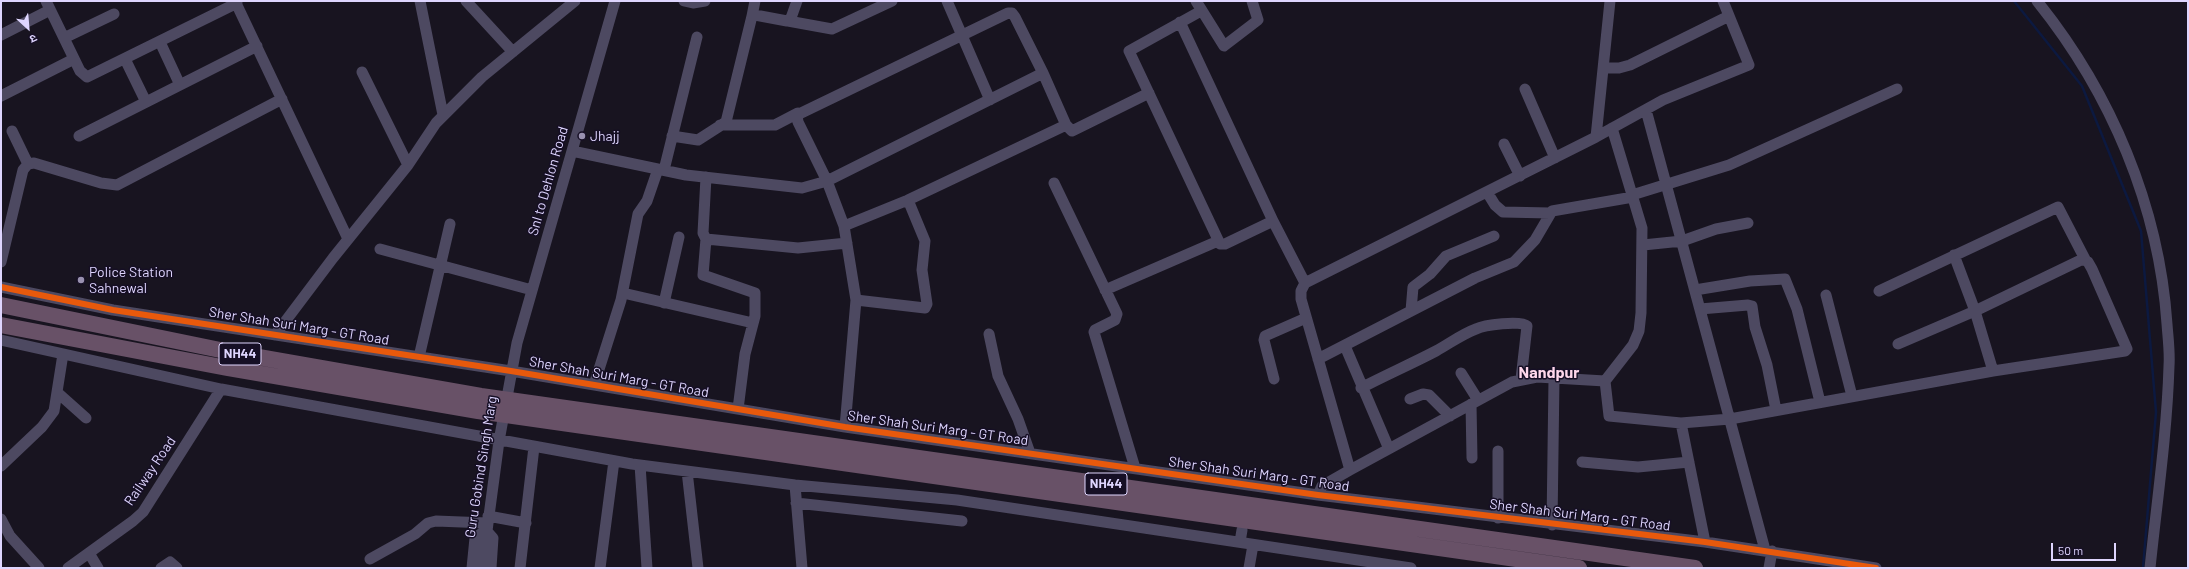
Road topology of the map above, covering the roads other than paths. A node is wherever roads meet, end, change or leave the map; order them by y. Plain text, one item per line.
1 (420, 1) edge
2 (466, 1) edge
3 (575, 1) edge
4 (615, 1) edge
5 (684, 1) edge
6 (705, 1) edge
7 (755, 1) edge
8 (797, 1) edge
9 (892, 1) edge
10 (948, 1) edge
11 (1252, 1) edge
12 (1610, 1) edge
13 (1723, 1) edge
14 (2037, 1) edge
15 (236, 2) edge
16 (48, 5) edge
17 (1199, 6) edge
18 (114, 14) dead end
19 (752, 16) junction
20 (1729, 16) junction
21 (788, 21) junction
22 (1180, 22) junction
23 (962, 34) junction
24 (1, 35) edge
25 (64, 38) junction
26 (697, 38) dead end
27 (160, 42) junction
28 (257, 46) junction
29 (513, 52) junction
30 (74, 59) junction
31 (125, 59) junction
32 (1604, 68) junction
33 (362, 72) dead end
34 (1043, 73) junction
35 (180, 85) junction
36 (1525, 89) dead end
37 (1897, 89) dead end
38 (1149, 93) junction
39 (1, 96) edge
40 (282, 99) junction
41 (990, 100) junction
42 (146, 102) junction
43 (1646, 110) junction
44 (798, 113) junction
45 (443, 115) junction
46 (1066, 124) junction
47 (720, 125) junction
48 (1612, 128) junction
49 (12, 131) dead end
50 (79, 136) dead end
51 (672, 136) junction
52 (1596, 137) junction
53 (1504, 144) dead end
54 (572, 151) junction
55 (1555, 158) junction
56 (28, 164) junction
57 (408, 165) junction
58 (661, 169) junction
59 (1520, 176) junction
60 (706, 177) junction
61 (827, 181) junction
62 (1054, 183) dead end
63 (1667, 185) junction
64 (1487, 192) junction
65 (1632, 196) junction
66 (908, 200) junction
67 (1550, 213) junction
68 (1273, 221) junction
69 (1748, 223) dead end
70 (450, 224) dead end
71 (844, 226) junction
72 (1494, 236) dead end
73 (679, 237) dead end
74 (348, 239) junction
75 (706, 239) junction
76 (1218, 241) junction
77 (1682, 241) junction
78 (847, 243) junction
79 (1643, 245) junction
80 (380, 249) dead end
81 (1954, 256) junction
82 (2086, 261) junction
83 (1, 262) edge
84 (440, 264) junction
85 (1305, 283) junction
86 (1, 287) edge
87 (532, 290) junction
88 (1105, 290) junction
89 (1695, 290) junction
90 (1879, 290) dead end
91 (623, 294) junction
92 (1826, 295) dead end
93 (856, 300) junction
94 (664, 303) junction
95 (1, 305) edge
96 (1700, 309) junction
97 (1411, 310) junction
98 (1975, 311) junction
99 (1306, 318) junction
100 (753, 323) junction
101 (1, 325) edge
102 (988, 334) dead end
103 (275, 335) junction
104 (1, 340) edge
105 (1898, 344) dead end
106 (1345, 346) junction
107 (63, 354) junction
108 (419, 357) junction
109 (1318, 359) junction
110 (511, 371) junction
111 (1993, 371) junction
112 (1461, 373) dead end
113 (1554, 378) junction
114 (1274, 379) dead end
115 (1521, 379) junction
116 (1605, 381) junction
117 (594, 385) junction
118 (1362, 388) junction
119 (221, 389) junction
120 (58, 392) junction
121 (1852, 396) junction
122 (1410, 399) dead end
123 (1474, 402) junction
124 (1820, 402) junction
125 (480, 403) junction
126 (517, 409) junction
127 (738, 409) junction
128 (1776, 410) junction
129 (1450, 416) junction
130 (86, 418) dead end
131 (1730, 419) junction
132 (1681, 423) junction
133 (845, 428) junction
134 (499, 441) junction
135 (534, 447) junction
136 (1389, 449) junction
137 (1498, 451) dead end
138 (1030, 453) junction
139 (1472, 458) dead end
140 (614, 461) junction
141 (1582, 462) dead end
142 (1689, 462) junction
143 (640, 465) junction
144 (1, 466) edge
145 (1135, 468) junction
146 (1350, 470) junction
147 (687, 471) junction
148 (794, 485) junction
149 (1318, 495) junction
150 (796, 503) junction
151 (1498, 518) junction
152 (1, 519) edge
153 (962, 521) dead end
154 (526, 523) junction
155 (1552, 525) junction
156 (486, 527) junction
157 (1242, 530) dead end
158 (1240, 542) junction
159 (1705, 542) junction
160 (1253, 545) junction
161 (1769, 551) junction
162 (89, 553) junction
163 (370, 558) dead end
164 (39, 568) edge
165 (68, 568) edge
166 (98, 568) edge
167 (161, 568) edge
168 (177, 568) edge
169 (472, 568) edge
170 (482, 568) edge
171 (491, 568) edge
172 (520, 568) edge
173 (600, 568) edge
174 (647, 568) edge
175 (698, 568) edge
176 (802, 568) edge
177 (1250, 568) edge
178 (1412, 568) edge
179 (1579, 568) edge
180 (1695, 568) edge
181 (1769, 568) edge
182 (1876, 568) edge
183 (2150, 568) edge

1 - 45 street
2 - 29 street
3 - 29 street
4 - 54 street, Snl to Dehlon Road
5 - 6 street
7 - 19 street
8 - 21 street
9 - 21 street
10 - 23 street
11 - 17 street
12 - 32 street
13 - 20 street
14 - 183 street
15 - 27 street
15 - 28 street
16 - 24 street
16 - 25 street
17 - 22 street
18 - 25 street
19 - 21 street
19 - 47 street
20 - 32 street
20 - 43 street
22 - 38 street
22 - 68 street
23 - 34 street
23 - 41 street
23 - 44 street
25 - 30 street
26 - 51 street
27 - 31 street
27 - 35 street
28 - 35 street
28 - 40 street
29 - 45 street
30 - 31 street
30 - 39 street
31 - 42 street
32 - 52 street
33 - 57 street
34 - 41 street
34 - 46 street
35 - 42 street
36 - 55 street
37 - 63 street
38 - 46 street
38 - 76 street
40 - 56 street
40 - 74 street
41 - 61 street
42 - 50 street
43 - 48 street
43 - 63 street
44 - 47 street
44 - 61 street
45 - 57 street
46 - 66 street
47 - 51 street
48 - 52 street
48 - 65 street
49 - 56 street
51 - 58 street
52 - 55 street
53 - 59 street
54 - 58 street
54 - 87 street, Snl to Dehlon Road
55 - 59 street
56 - 83 street
57 - 74 street
58 - 60 street
58 - 91 street
59 - 64 street
60 - 61 street
60 - 75 street
61 - 71 street
62 - 88 street
63 - 65 street
63 - 77 street
64 - 67 street
64 - 85 street
65 - 67 street
65 - 79 street
66 - 71 street
66 - 93 street
67 - 97 street
68 - 76 street
68 - 85 street
69 - 77 street
70 - 84 street
71 - 78 street
72 - 97 street
73 - 94 street
74 - 103 street
75 - 78 street
75 - 100 street
76 - 88 street
77 - 79 street
77 - 89 street
78 - 93 street
79 - 116 street
80 - 84 street
81 - 82 street
81 - 90 street
81 - 98 street
82 - 98 street
82 - 111 street
84 - 87 street
84 - 108 street
85 - 99 street
86 - 103 street, Sher Shah Suri Marg - GT Road
87 - 110 street, Snl to Dehlon Road
88 - 145 street
89 - 96 street
89 - 124 street
91 - 94 street
91 - 117 street
92 - 121 street
93 - 133 street
94 - 100 street
95 - 125 highway, NH44
96 - 128 street
96 - 131 street
97 - 106 street
98 - 105 street
98 - 111 street
99 - 109 street
99 - 114 street
100 - 127 street
101 - 125 highway, NH44
102 - 138 street
103 - 108 street, Sher Shah Suri Marg - GT Road
104 - 107 street
106 - 109 street
106 - 118 street
107 - 119 street
107 - 120 street
108 - 110 street, Sher Shah Suri Marg - GT Road
109 - 146 street
110 - 117 street, Sher Shah Suri Marg - GT Road
110 - 134 street, Guru Gobind Singh Marg
111 - 121 street
112 - 123 street
113 - 115 street
113 - 116 street
113 - 155 street
115 - 118 street
115 - 123 street
116 - 132 street
117 - 127 street, Sher Shah Suri Marg - GT Road
118 - 136 street
119 - 134 street
119 - 162 street, Railway Road
120 - 130 street
120 - 144 street
121 - 124 street
122 - 129 street
123 - 129 street
123 - 139 street
124 - 128 street
125 - 126 highway, NH44
126 - 179 highway, NH44
126 - 180 highway, NH44
127 - 133 street, Sher Shah Suri Marg - GT Road
128 - 131 street
129 - 136 street
131 - 132 street
131 - 161 street
132 - 142 street
133 - 138 street, Sher Shah Suri Marg - GT Road
134 - 135 street
134 - 156 street, Guru Gobind Singh Marg
135 - 140 street
135 - 154 street
136 - 146 street
137 - 151 street
138 - 145 street, Sher Shah Suri Marg - GT Road
140 - 143 street
140 - 173 street
141 - 142 street
142 - 159 street
143 - 147 street
143 - 174 street
145 - 149 street, Sher Shah Suri Marg - GT Road
146 - 149 street
147 - 148 street
147 - 175 street
148 - 150 street
148 - 158 street
149 - 151 street, Sher Shah Suri Marg - GT Road
150 - 153 street
150 - 176 street
151 - 155 street, Sher Shah Suri Marg - GT Road
152 - 164 street
154 - 156 street
154 - 172 street
155 - 159 street, Sher Shah Suri Marg - GT Road
156 - 163 street
156 - 169 street
156 - 170 street, Guru Gobind Singh Marg
156 - 171 street
157 - 158 street
158 - 160 street
159 - 161 street, Sher Shah Suri Marg - GT Road
160 - 177 street
160 - 178 street
161 - 181 street
161 - 182 street, Sher Shah Suri Marg - GT Road
162 - 165 street, Railway Road
162 - 166 street
167 - 168 street

